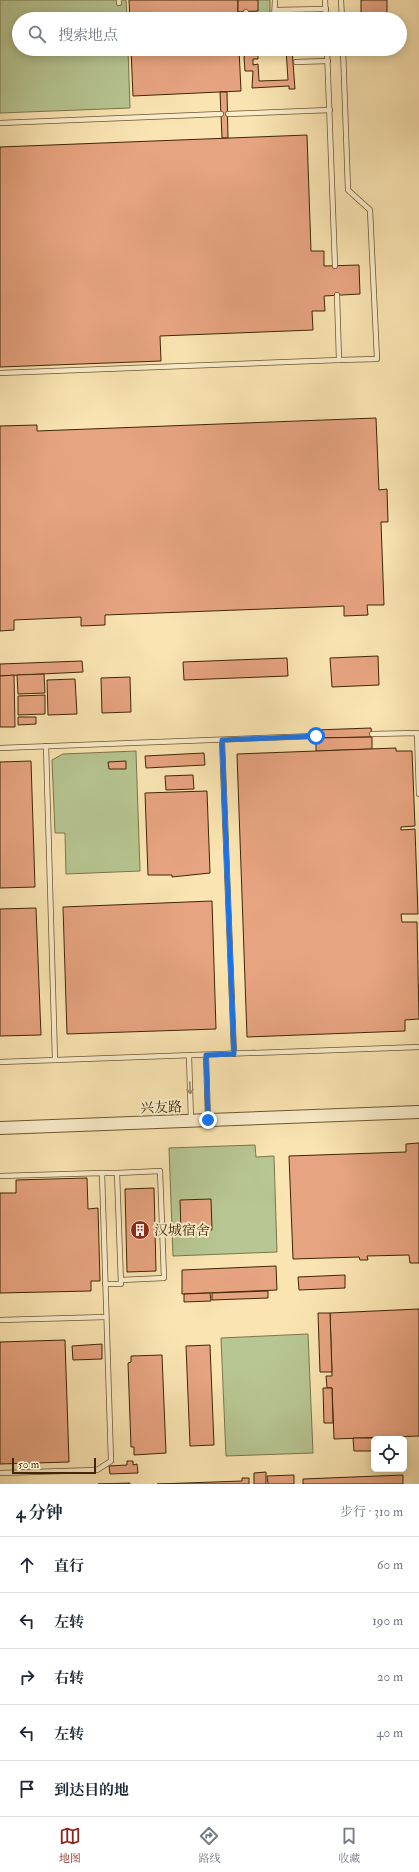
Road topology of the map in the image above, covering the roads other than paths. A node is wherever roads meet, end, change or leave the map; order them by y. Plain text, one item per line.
1 (275, 0) edge
2 (325, 0) edge
3 (341, 0) edge
4 (326, 9) joint
5 (275, 10) joint
6 (342, 12) edge
7 (328, 56) edge
8 (343, 56) edge
9 (328, 61) junction
10 (296, 62) dead end
11 (330, 110) junction
12 (221, 114) dead end
13 (228, 114) dead end
14 (0, 123) edge
15 (336, 266) dead end
16 (337, 295) dead end
17 (339, 360) junction
18 (0, 373) edge
19 (372, 734) dead end
20 (316, 736) dead end
21 (222, 740) junction
22 (46, 746) junction
23 (0, 748) edge
24 (419, 794) edge
25 (419, 1047) edge
26 (234, 1054) junction
27 (206, 1055) junction
28 (189, 1056) junction
29 (55, 1060) junction
30 (0, 1062) edge
31 (419, 1112) edge
32 (208, 1120) junction
33 (191, 1121) junction
34 (0, 1128) edge
35 (102, 1173) junction
36 (117, 1173) junction
37 (0, 1176) edge
38 (121, 1280) junction
39 (105, 1284) junction
40 (106, 1318) junction
41 (0, 1320) edge
42 (0, 1473) edge

1 - 5 lane
2 - 4 lane
3 - 6 lane
4 - 5 lane
7 - 9 lane
8 - 17 lane
9 - 10 lane
9 - 11 lane
11 - 13 lane
11 - 15 lane
12 - 14 lane
16 - 17 lane
17 - 18 lane
19 - 24 lane
20 - 21 lane
21 - 22 lane
21 - 26 lane
22 - 23 lane
22 - 29 lane
25 - 26 lane
26 - 27 lane
27 - 28 lane
27 - 32 lane
28 - 29 lane
28 -> 33 lane
29 - 30 lane
31 - 32 street, 兴友路
32 - 33 street, 兴友路
33 - 34 street, 兴友路
35 - 36 lane
35 - 37 lane
35 - 39 lane
36 - 38 lane
36 - 38 lane
38 - 39 lane
39 - 40 lane
40 - 41 lane
40 - 42 lane

